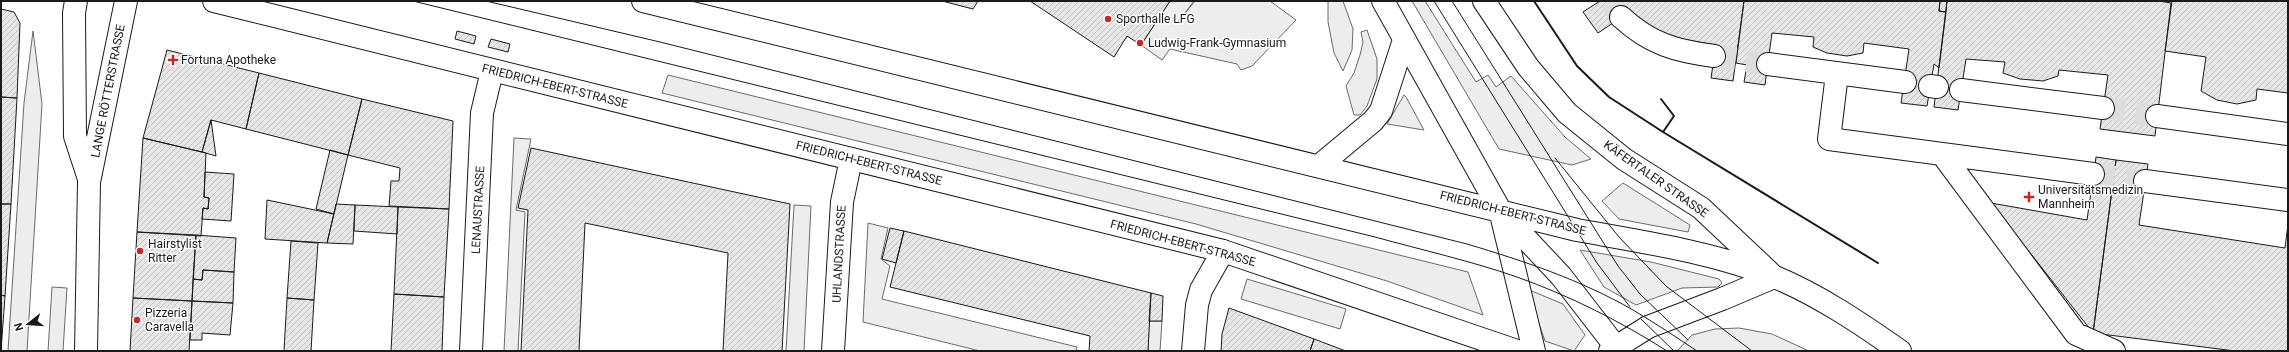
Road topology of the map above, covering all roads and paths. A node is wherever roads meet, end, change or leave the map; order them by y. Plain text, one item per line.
1 (76, 1) edge
2 (126, 1) edge
3 (214, 1) edge
4 (643, 1) edge
5 (1383, 1) edge
6 (1484, 1) edge
7 (1621, 17) tunnel mouth
8 (1404, 40) junction
9 (1714, 56) tunnel mouth
10 (1768, 64) tunnel mouth
11 (492, 70) junction
12 (1837, 74) junction
13 (1905, 82) dead end
14 (1961, 90) dead end
15 (2103, 108) tunnel mouth
16 (2157, 116) tunnel mouth
17 (2288, 134) edge
18 (1942, 154) junction
19 (851, 159) junction
20 (1319, 166) junction
21 (2093, 174) tunnel mouth
22 (2145, 181) tunnel mouth
23 (90, 182) junction
24 (2288, 200) edge
25 (1500, 210) junction
26 (1222, 251) junction
27 (1774, 277) junction
28 (1615, 349) edge
29 (86, 351) edge
30 (471, 351) edge
31 (833, 351) edge
32 (1193, 351) edge
33 (1518, 351) edge
34 (1534, 351) edge
35 (1900, 351) edge
36 (2114, 351) edge

1 - 23 main road, LANGE RÖTTERSTRASSE
2 - 23 main road, LANGE RÖTTERSTRASSE
3 - 11 main road, FRIEDRICH-EBERT-STRASSE
4 - 20 main road, FRIEDRICH-EBERT-STRASSE
5 - 8 main road
6 - 27 main road, KÄFERTALER STRASSE
7 - 9 main road
8 - 20 main road
8 - 25 main road
10 - 12 main road
11 - 19 main road, FRIEDRICH-EBERT-STRASSE
11 - 30 main road, LENAUSTRASSE
12 - 13 main road
12 - 18 main road
14 - 15 main road
16 - 17 main road
18 - 21 main road
18 - 36 main road
19 - 26 main road, FRIEDRICH-EBERT-STRASSE
19 - 31 main road, UHLANDSTRASSE
20 - 25 main road, FRIEDRICH-EBERT-STRASSE
22 - 24 main road
23 - 29 main road, LANGE RÖTTERSTRASSE
25 - 27 main road, FRIEDRICH-EBERT-STRASSE
25 - 28 main road
25 - 34 main road
26 - 32 main road
26 - 33 main road, FRIEDRICH-EBERT-STRASSE
27 - 28 main road
27 - 35 main road, FRIEDRICH-EBERT-STRASSE

